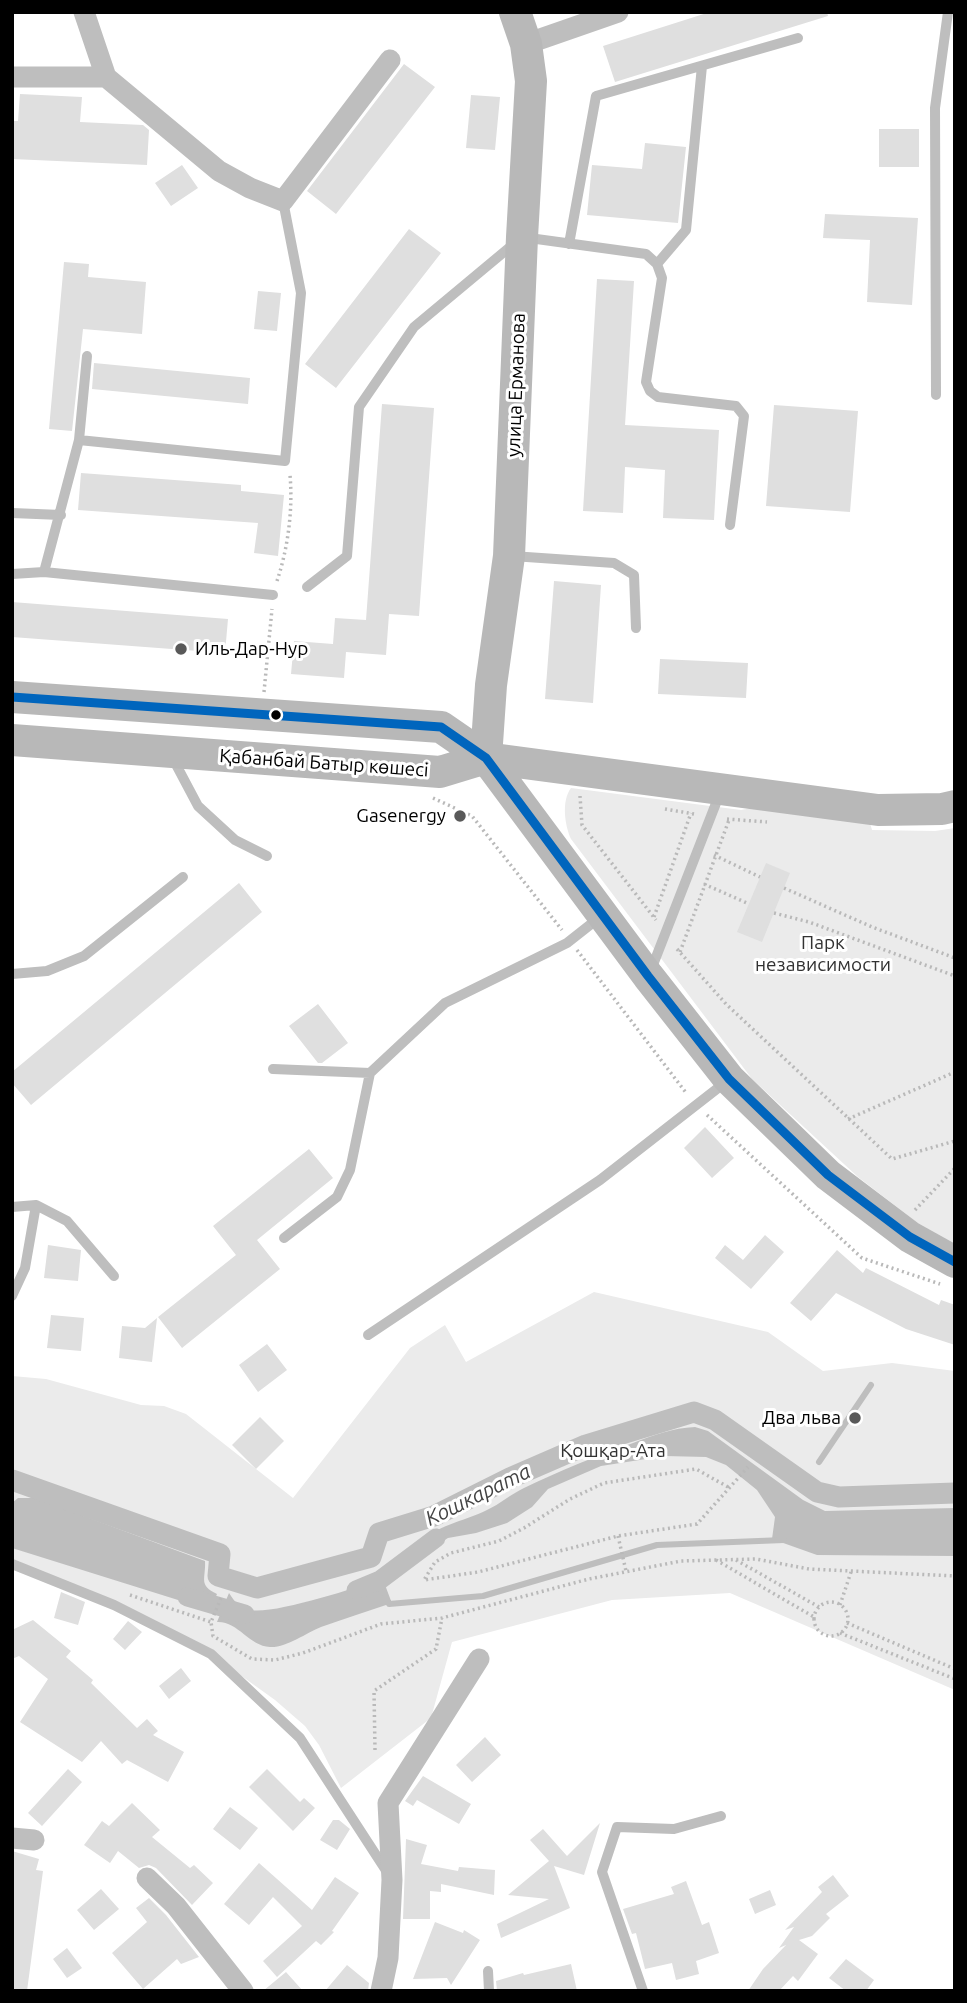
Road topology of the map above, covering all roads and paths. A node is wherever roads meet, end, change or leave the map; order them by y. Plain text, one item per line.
1 (84, 12) edge
2 (515, 12) edge
3 (618, 12) edge
4 (948, 12) edge
5 (798, 38) dead end
6 (526, 44) junction
7 (390, 61) dead end
8 (702, 66) junction
9 (12, 77) edge
10 (106, 77) junction
11 (283, 201) junction
12 (522, 237) junction
13 (569, 244) junction
14 (657, 264) junction
15 (87, 356) dead end
16 (936, 395) dead end
17 (79, 440) junction
18 (12, 513) edge
19 (61, 515) junction
20 (730, 524) dead end
21 (509, 556) junction
22 (44, 572) junction
23 (12, 574) edge
24 (307, 587) dead end
25 (273, 594) dead end
26 (636, 628) dead end
27 (12, 697) edge
28 (12, 740) edge
29 (169, 751) junction
30 (486, 758) junction
31 (592, 796) dead end
32 (724, 805) junction
33 (955, 806) edge
34 (654, 807) dead end
35 (714, 855) junction
36 (267, 856) dead end
37 (183, 877) dead end
38 (760, 877) dead end
39 (704, 884) junction
40 (784, 888) dead end
41 (749, 904) dead end
42 (774, 912) dead end
43 (603, 915) junction
44 (955, 958) edge
45 (12, 974) edge
46 (648, 976) junction
47 (955, 976) edge
48 (273, 1069) dead end
49 (955, 1072) edge
50 (370, 1073) junction
51 (729, 1079) junction
52 (848, 1119) junction
53 (955, 1141) edge
54 (955, 1168) edge
55 (36, 1205) junction
56 (12, 1207) edge
57 (898, 1228) junction
58 (285, 1238) dead end
59 (955, 1262) edge
60 (114, 1276) dead end
61 (12, 1297) edge
62 (368, 1335) dead end
63 (753, 1462) dead end
64 (12, 1480) edge
65 (728, 1487) junction
66 (955, 1493) edge
67 (618, 1536) junction
68 (714, 1559) junction
69 (734, 1559) junction
70 (12, 1564) edge
71 (626, 1571) junction
72 (851, 1572) junction
73 (955, 1576) edge
74 (226, 1587) dead end
75 (840, 1605) junction
76 (819, 1607) junction
77 (814, 1617) junction
78 (442, 1618) junction
79 (847, 1623) junction
80 (840, 1633) junction
81 (479, 1659) dead end
82 (955, 1669) edge
83 (955, 1679) edge
84 (375, 1750) dead end
85 (721, 1816) dead end
86 (12, 1838) edge
87 (34, 1840) dead end
88 (147, 1878) dead end
89 (392, 1880) junction
90 (488, 1971) dead end
91 (243, 1991) edge
92 (381, 1991) edge
93 (489, 1991) edge
94 (643, 1991) edge

1 - 10 street
2 - 6 main road, улица Ерманова
3 - 6 street
4 - 16 lane
5 - 8 lane
6 - 12 main road, улица Ерманова
7 - 11 street
8 - 13 lane
8 - 14 lane
9 - 10 street
10 - 11 street
11 - 17 lane
12 - 13 lane
12 - 21 main road, улица Ерманова
12 - 24 lane
13 - 14 lane
14 - 20 lane
15 - 17 lane
17 - 19 lane
18 - 19 lane
19 - 22 lane
21 - 26 lane
21 - 30 main road, улица Ерманова
22 - 23 lane
22 - 25 lane
27 - 30 main road
28 - 29 main road, Қабанбай Батыр көшесі
29 - 30 main road, Қабанбай Батыр көшесі
29 - 36 lane
30 - 32 main road
30 - 43 main road
31 - 34 path
32 - 33 main road
32 - 35 path
32 - 46 lane
35 - 38 path
35 - 39 path
37 - 45 lane
39 - 41 path
39 - 52 path
40 - 44 path
42 - 47 path
43 - 46 main road
43 - 50 lane
46 - 51 main road
48 - 50 lane
49 - 52 path
50 - 58 lane
51 - 57 main road
51 - 62 lane
52 - 53 path
54 - 57 path
55 - 56 lane
55 - 60 lane
55 - 61 lane
57 - 59 main road
63 - 65 path
64 - 66 street
65 - 67 path
65 - 67 path
67 - 71 path
68 - 69 path
68 - 71 path
68 - 77 path
69 - 72 path
69 - 76 path
70 - 89 lane
71 - 78 path
72 - 73 path
72 - 75 path
74 - 78 path
75 - 76 path
75 - 79 path
76 - 77 path
77 - 80 path
78 - 84 path
79 - 80 path
79 - 82 path
80 - 83 path
81 - 89 street
85 - 94 lane
86 - 87 street
88 - 91 street
89 - 92 street
90 - 93 lane

